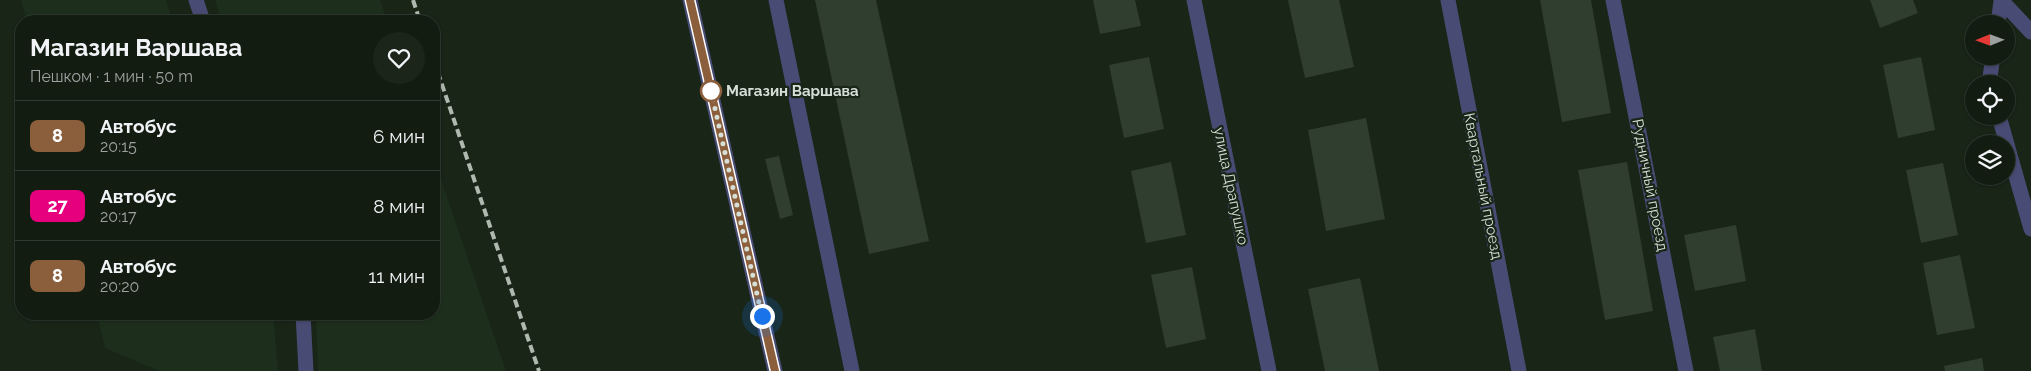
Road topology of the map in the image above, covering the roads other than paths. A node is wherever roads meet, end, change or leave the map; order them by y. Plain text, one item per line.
1 (196, 0) edge
2 (690, 0) edge
3 (776, 0) edge
4 (1194, 0) edge
5 (1448, 0) edge
6 (1613, 0) edge
7 (2001, 0) edge
8 (202, 15) edge
9 (1999, 15) edge
10 (2030, 30) edge
11 (2001, 125) edge
12 (2031, 229) edge
13 (303, 320) edge
14 (306, 371) edge
15 (775, 371) edge
16 (852, 371) edge
17 (1269, 371) edge
18 (1519, 371) edge
19 (1686, 371) edge

1 - 8 street
2 - 15 street
3 - 16 street
4 - 17 street, улица Драпушко
5 - 18 street, Квартальный проезд
6 - 19 street, Рудничный проезд
7 - 9 street
7 - 10 street
11 - 12 street
13 - 14 street

